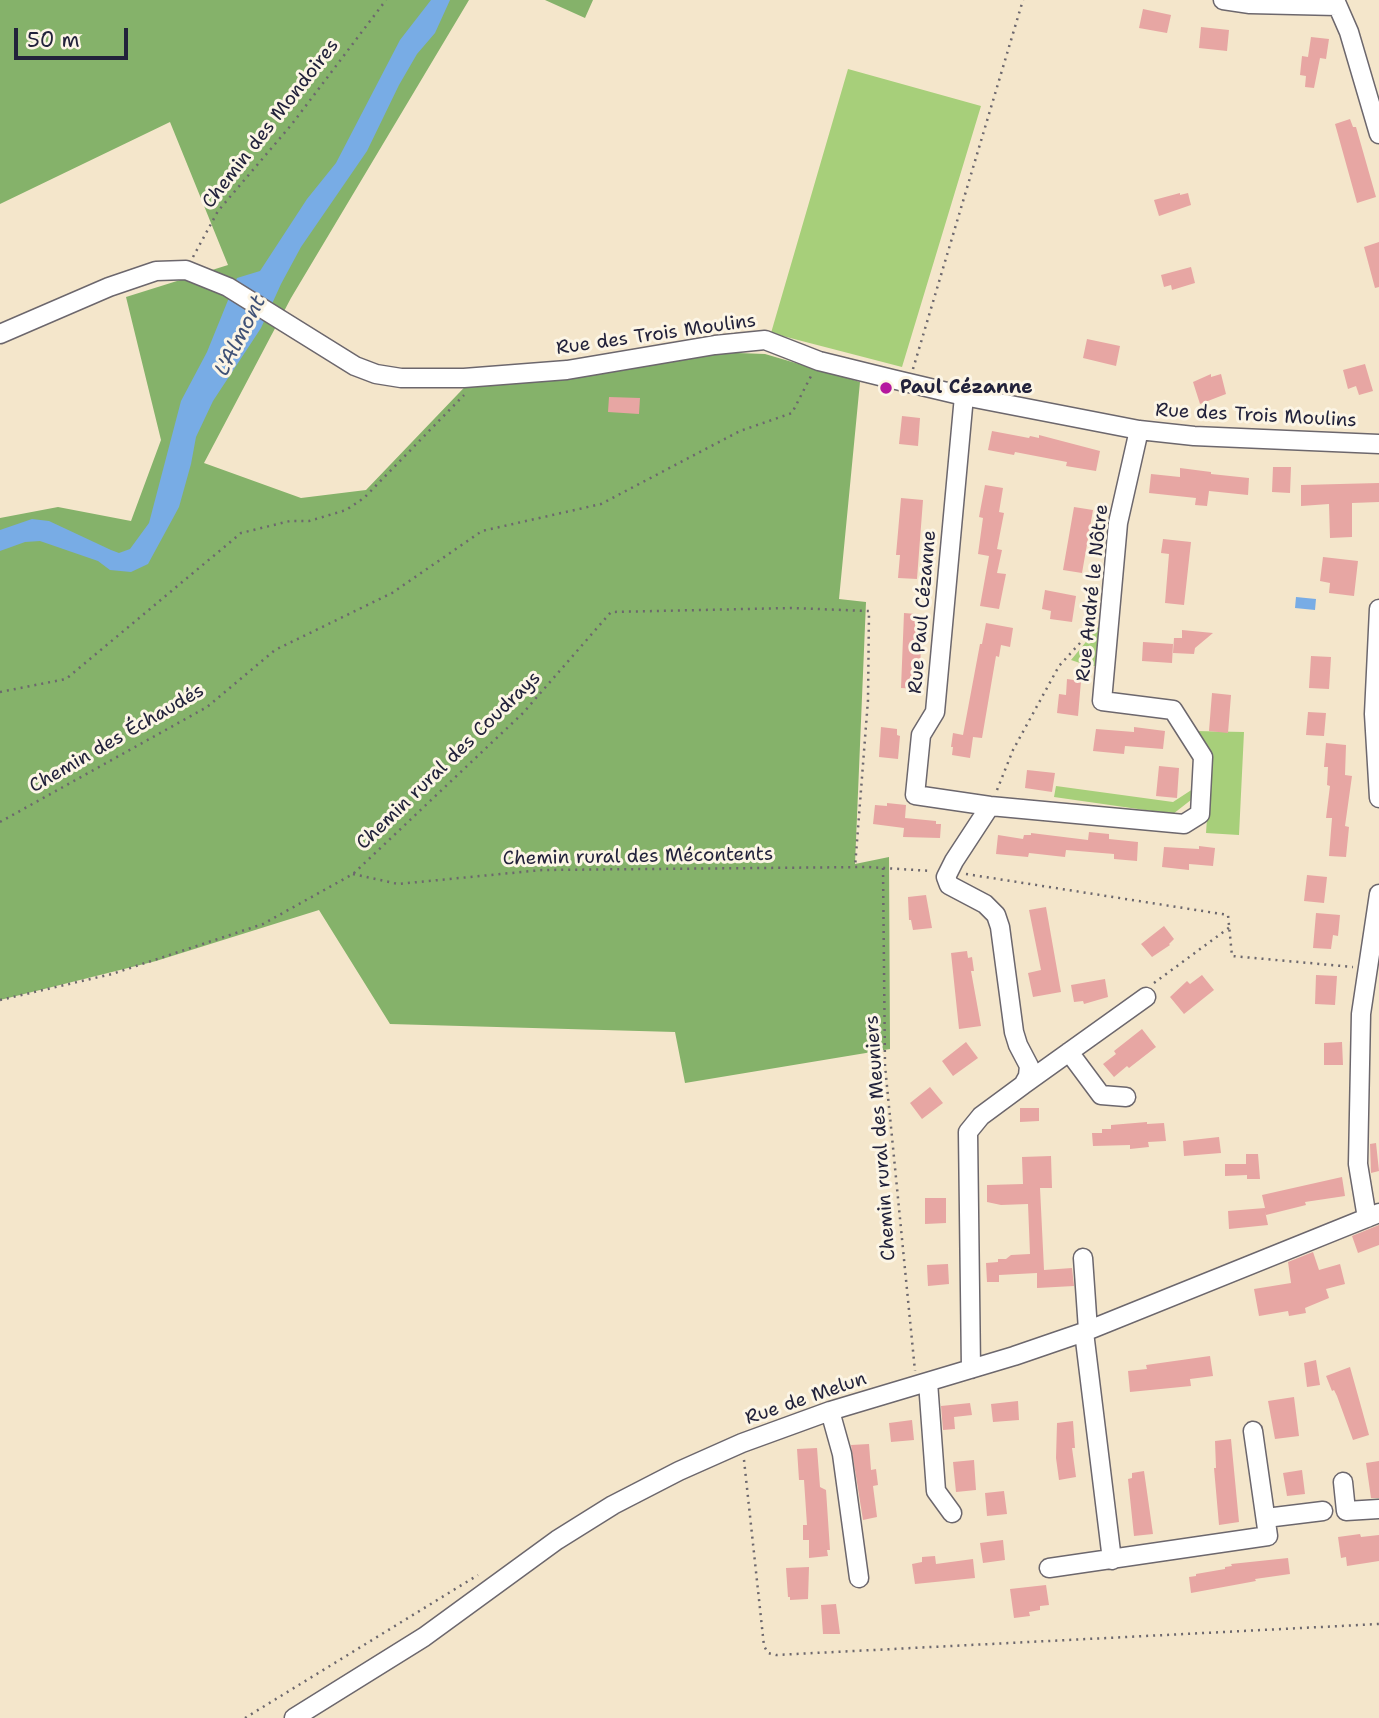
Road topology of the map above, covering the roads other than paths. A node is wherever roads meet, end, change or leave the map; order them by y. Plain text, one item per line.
1 (1223, 0) edge
2 (1336, 3) edge
3 (1379, 134) edge
4 (0, 334) edge
5 (964, 396) junction
6 (1139, 430) junction
7 (1379, 444) edge
8 (1379, 609) edge
9 (1379, 798) edge
10 (990, 806) junction
11 (1379, 894) edge
12 (1377, 920) edge
13 (1146, 997) road end
14 (1069, 1052) junction
15 (1023, 1085) junction
16 (1126, 1097) dead end
17 (1373, 1215) edge
18 (1083, 1258) dead end
19 (1086, 1331) junction
20 (971, 1368) junction
21 (922, 1383) junction
22 (830, 1411) junction
23 (1252, 1431) dead end
24 (1343, 1482) dead end
25 (1379, 1509) edge
26 (1323, 1511) dead end
27 (952, 1513) dead end
28 (1266, 1518) junction
29 (1112, 1560) junction
30 (1049, 1568) dead end
31 (859, 1578) dead end
32 (294, 1718) edge

1 - 2 street
2 - 3 street
4 - 5 street, Rue des Trois Moulins
5 - 6 street, Rue des Trois Moulins
5 - 10 street, Rue Paul Cézanne
6 - 7 street, Rue des Trois Moulins
6 - 10 street, Rue André le Nôtre
8 - 9 street
10 - 15 street
11 - 12 street
12 - 17 street
13 - 14 street
14 - 15 street
14 - 16 street
15 - 20 street
17 - 19 street, Rue de Melun
18 - 19 street
19 - 20 street, Rue de Melun
19 - 29 street
20 - 21 street, Rue de Melun
21 - 22 street, Rue de Melun
21 - 27 street
22 - 31 street
22 - 32 street, Rue de Melun
23 - 28 street
24 - 25 street
26 - 28 street
28 - 29 street
29 - 30 street

